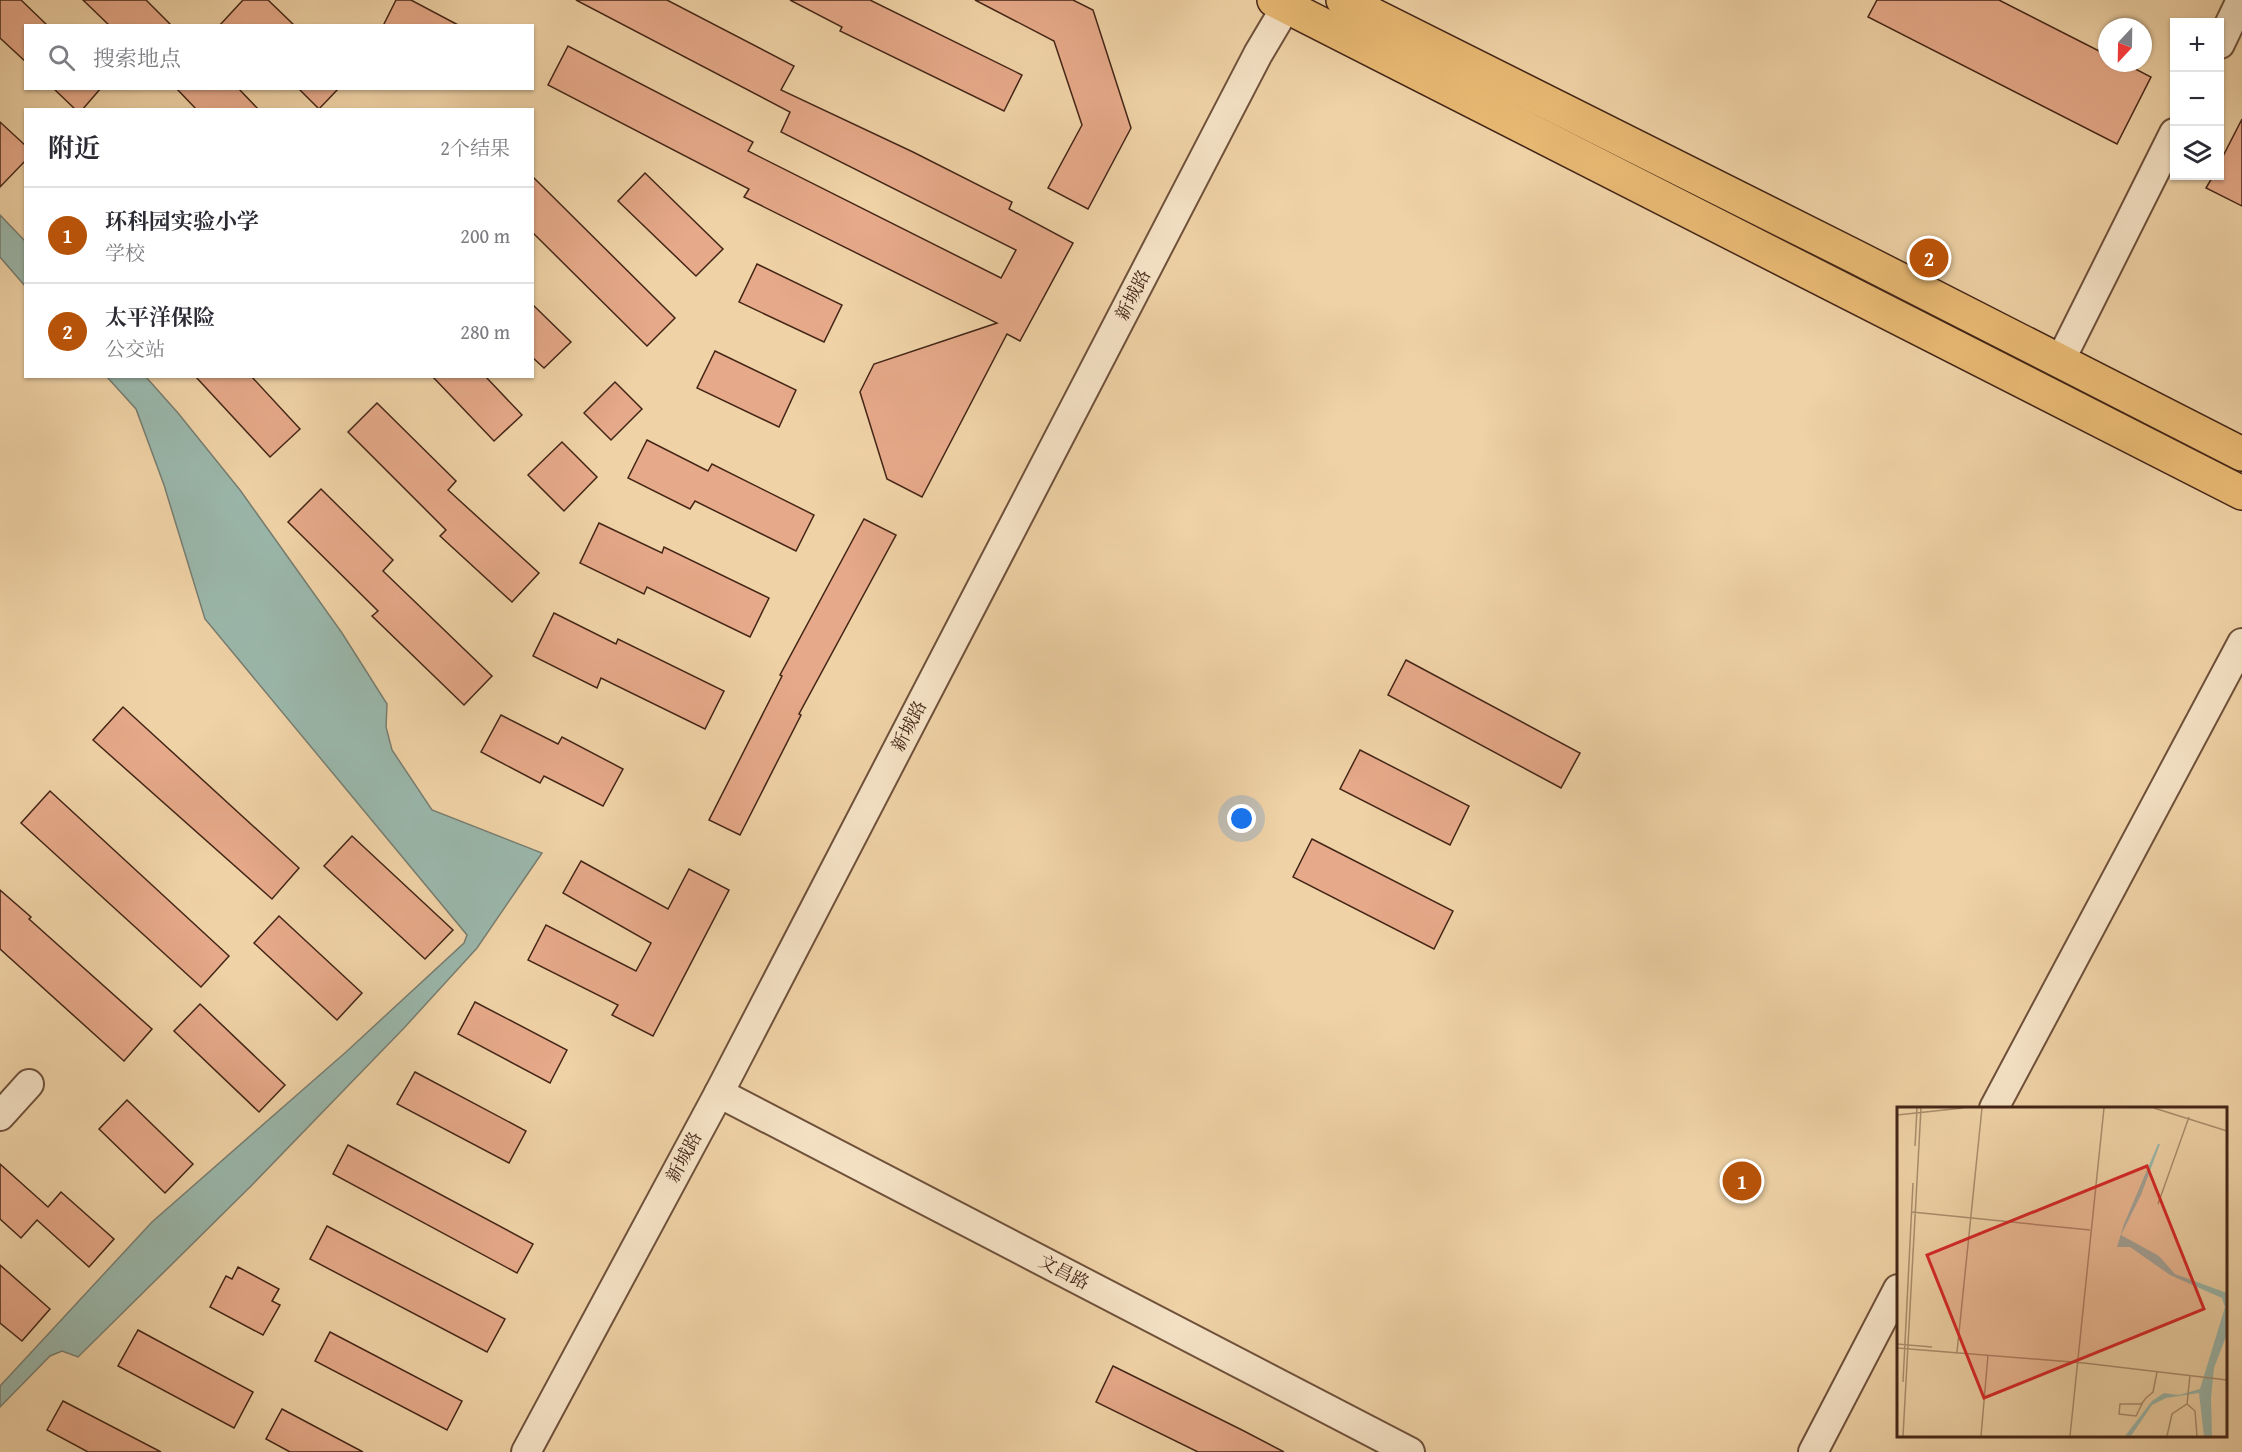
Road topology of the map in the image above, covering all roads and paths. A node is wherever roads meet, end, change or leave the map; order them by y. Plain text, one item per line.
1 (1343, 0) edge
2 (2241, 0) edge
3 (1283, 2) edge
4 (2224, 36) edge
5 (2170, 143) edge
6 (2060, 361) junction
7 (2242, 454) edge
8 (2242, 493) edge
9 (2242, 643) edge
10 (29, 1084) dead end
11 (719, 1093) junction
12 (1995, 1107) edge
13 (0, 1116) edge
14 (1897, 1293) edge
15 (526, 1452) edge
16 (1410, 1452) edge
17 (1813, 1452) edge

1 - 6 main road
2 - 4 street
3 - 8 main road
3 - 11 street, 新城路
5 - 6 street
6 - 7 main road
9 - 12 street
10 - 13 street
11 - 15 street, 新城路
11 - 16 street, 文昌路
14 - 17 street

